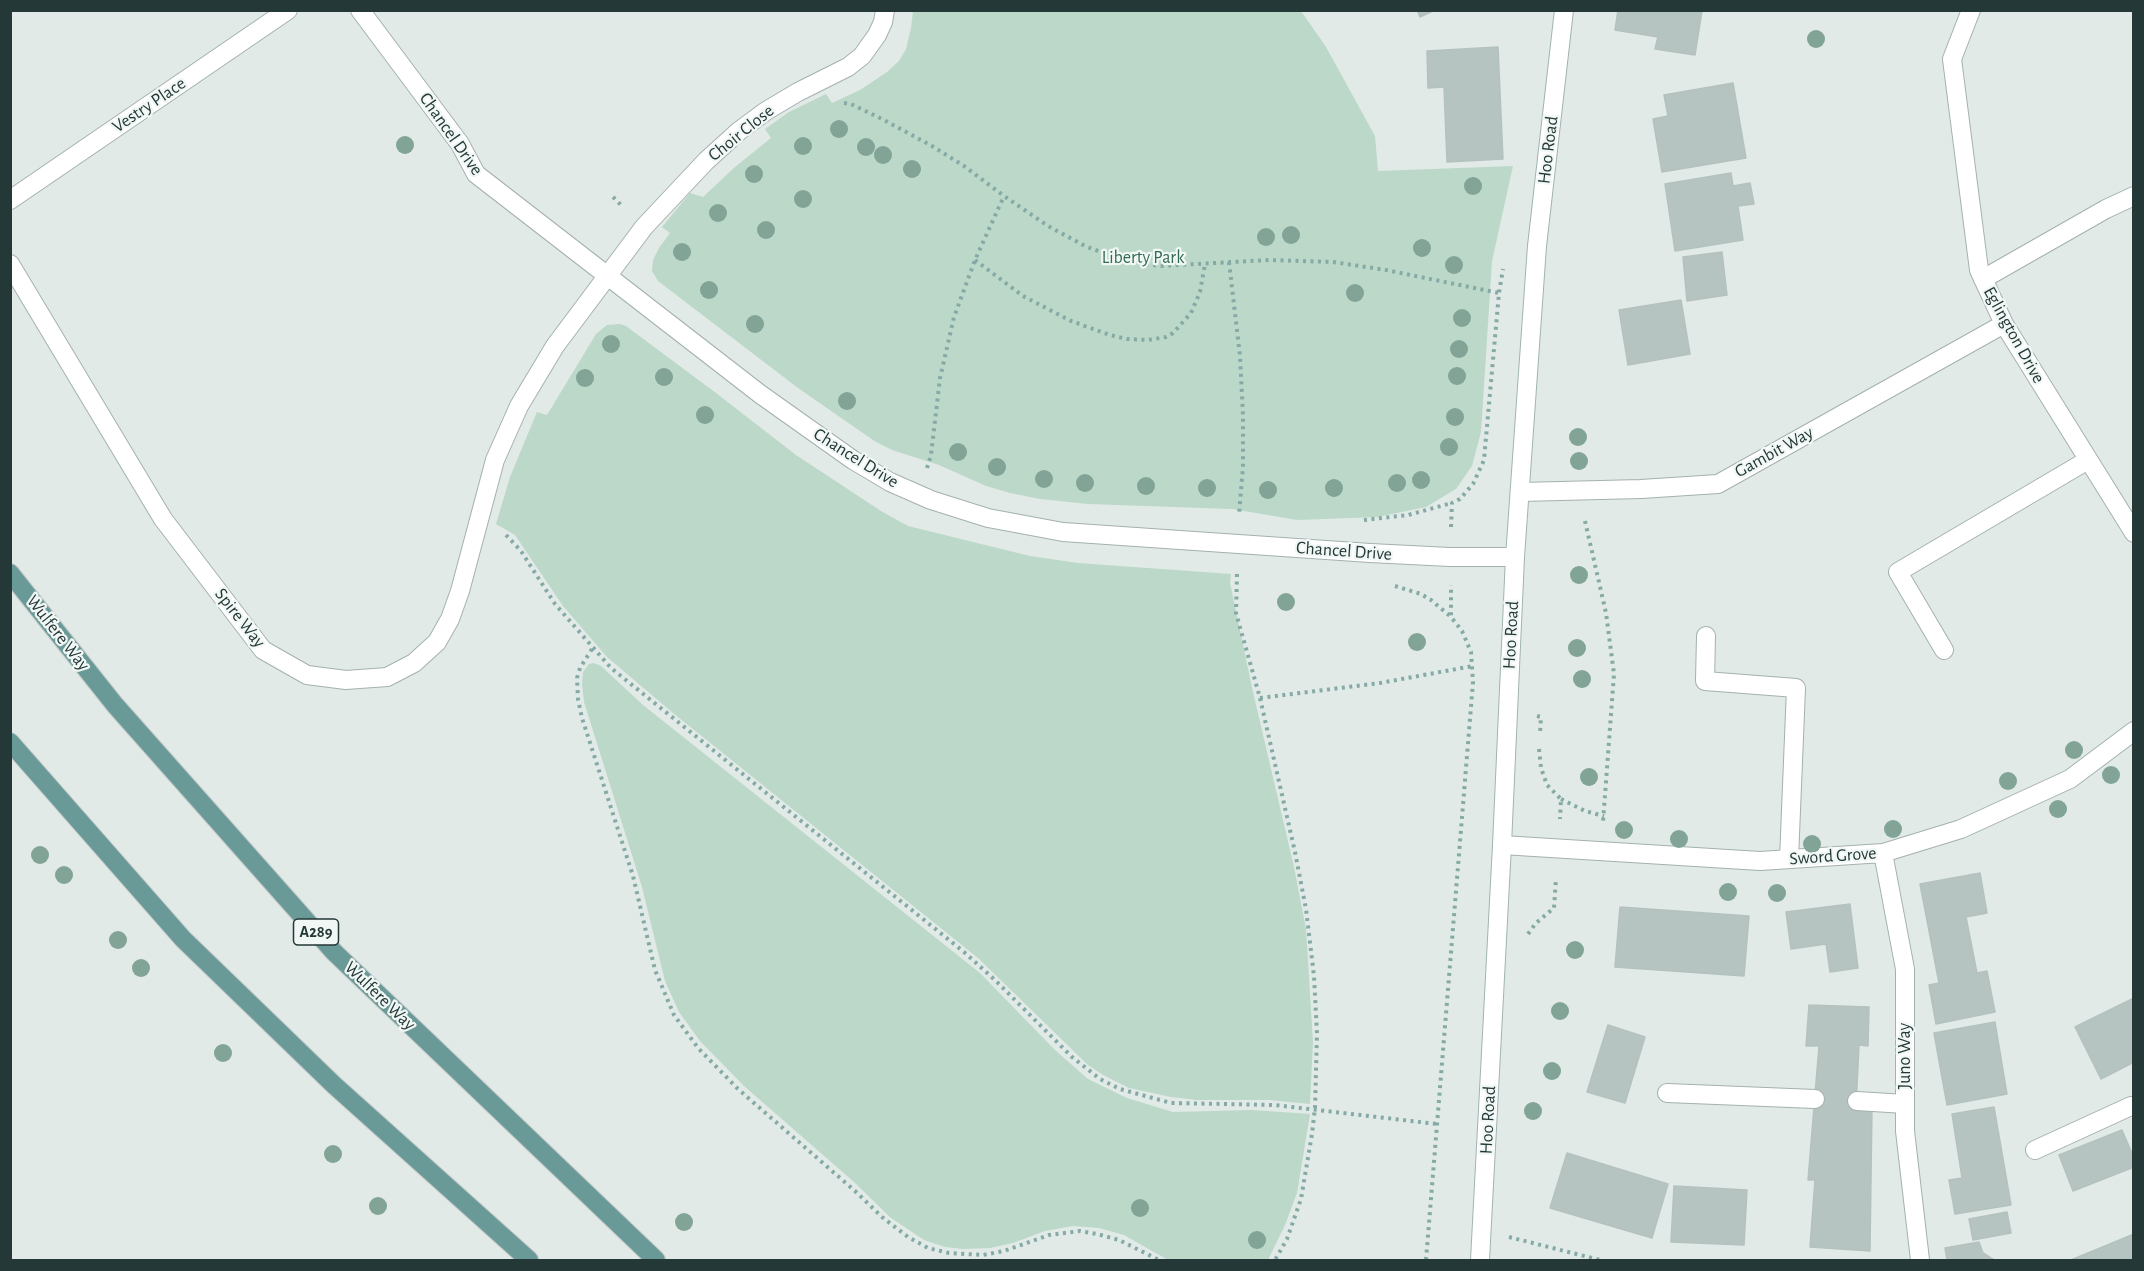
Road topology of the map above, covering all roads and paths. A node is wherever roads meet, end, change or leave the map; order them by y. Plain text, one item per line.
1 (288, 10) edge
2 (360, 10) edge
3 (885, 10) edge
4 (1564, 10) edge
5 (1971, 10) edge
6 (830, 77) junction
7 (1004, 196) junction
8 (2133, 196) edge
9 (10, 200) edge
10 (975, 260) junction
11 (1229, 262) junction
12 (10, 264) edge
13 (1205, 264) junction
14 (607, 276) junction
15 (1983, 279) junction
16 (1499, 293) dead end
17 (2004, 324) junction
18 (2088, 460) junction
19 (918, 465) dead end
20 (927, 468) junction
21 (934, 471) dead end
22 (1563, 490) junction
23 (1520, 492) junction
24 (915, 494) junction
25 (1452, 503) dead end
26 (1229, 515) dead end
27 (1239, 516) junction
28 (1248, 516) dead end
29 (1360, 521) dead end
30 (478, 523) junction
31 (2133, 533) edge
32 (1237, 543) junction
33 (1450, 557) junction
34 (1515, 557) junction
35 (10, 573) edge
36 (1706, 636) dead end
37 (592, 649) junction
38 (1944, 651) dead end
39 (1473, 666) junction
40 (1260, 698) junction
41 (2133, 731) edge
42 (10, 742) edge
43 (1561, 799) dead end
44 (1604, 816) junction
45 (1502, 845) junction
46 (1601, 851) junction
47 (1882, 853) junction
48 (1789, 859) junction
49 (1667, 1093) dead end
50 (1815, 1099) dead end
51 (1857, 1101) dead end
52 (1905, 1104) junction
53 (1315, 1108) junction
54 (2133, 1108) edge
55 (1437, 1124) junction
56 (2035, 1150) dead end
57 (1500, 1235) dead end
58 (529, 1260) edge
59 (656, 1260) edge
60 (1159, 1260) edge
61 (1275, 1260) edge
62 (1426, 1260) edge
63 (1480, 1260) edge
64 (1599, 1260) edge
65 (1920, 1260) edge

1 - 9 street, Vestry Place
2 - 14 street, Chancel Drive
3 - 6 street, Choir Close
4 - 23 street, Hoo Road
5 - 15 street, Eglington Drive
6 - 7 path
6 - 14 street, Choir Close
7 - 10 path
7 - 13 path
8 - 15 street
10 - 13 path
10 - 20 path
11 - 13 path
11 - 16 path
11 - 27 path
12 - 30 street, Spire Way
14 - 24 street, Chancel Drive
14 - 30 street, Spire Way
15 - 17 street, Eglington Drive
17 - 18 street, Eglington Drive
17 - 22 street, Gambit Way
18 - 31 street, Eglington Drive
18 - 38 street
19 - 20 path
20 - 21 path
20 - 24 path
22 - 23 street, Gambit Way
22 - 44 path
23 - 34 street, Hoo Road
24 - 32 street, Chancel Drive
25 - 29 path
26 - 27 path
27 - 28 path
27 - 32 path
30 - 37 path
32 - 33 street, Chancel Drive
32 - 40 path
33 - 34 street, Chancel Drive
33 - 39 path
34 - 45 street, Hoo Road
35 - 59 main road, Wulfere Way / A289
36 - 48 street
37 - 53 path
37 - 60 path
39 - 40 path
39 - 55 path
40 - 53 path
41 - 47 street, Sword Grove
42 - 58 main road
43 - 44 path
44 - 46 path
45 - 46 street, Sword Grove
45 - 63 street, Hoo Road
46 - 48 street, Sword Grove
47 - 48 street, Sword Grove
47 - 52 street, Juno Way
49 - 50 street
51 - 52 street
52 - 65 street, Juno Way
53 - 55 path
53 - 61 path
54 - 56 street
55 - 62 path
57 - 64 path

